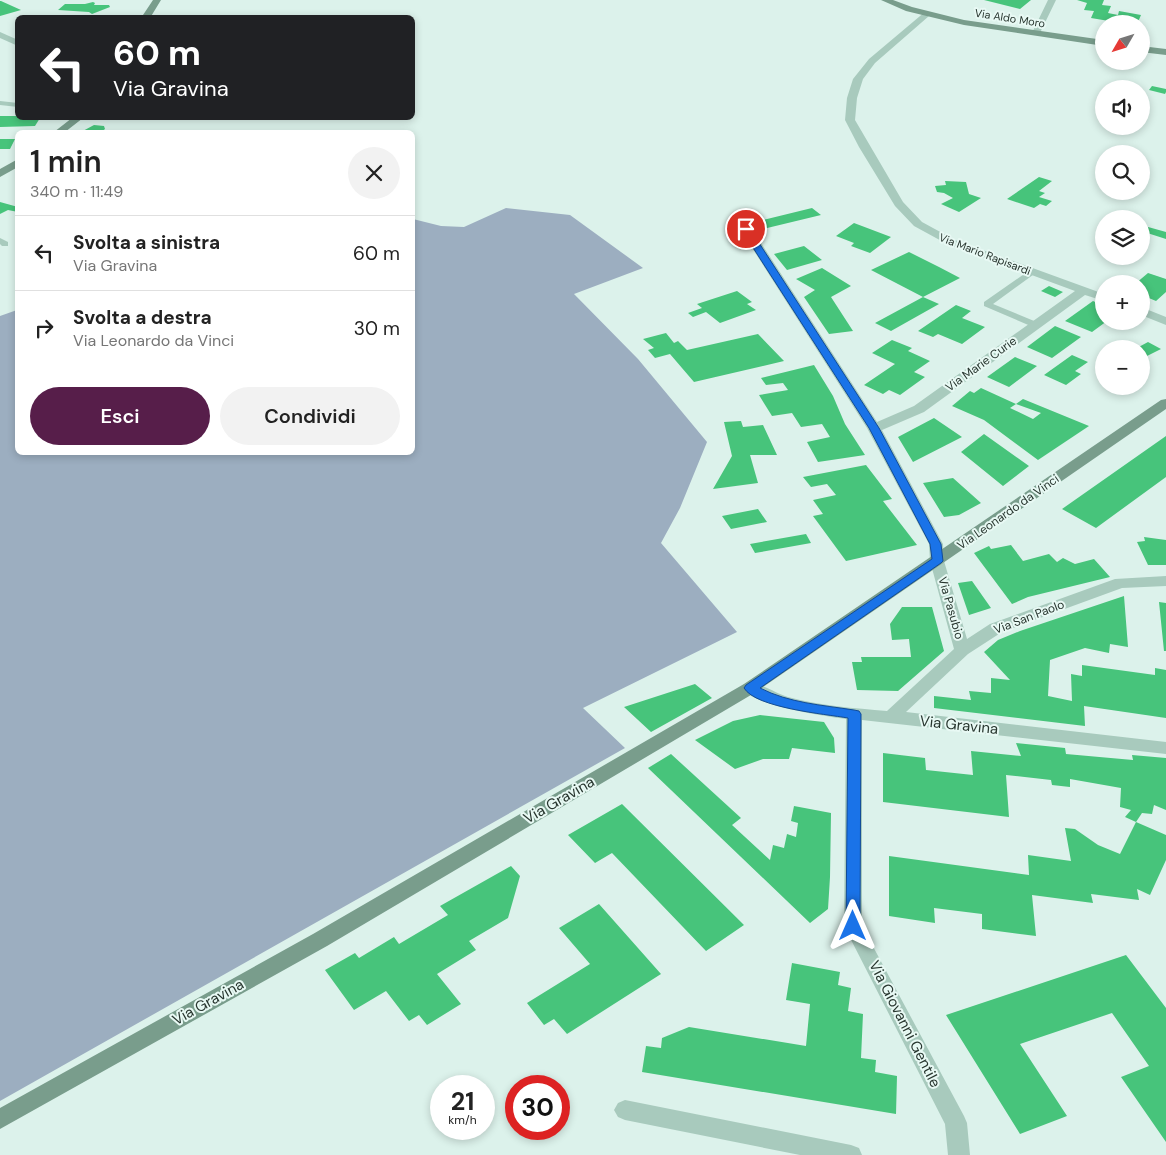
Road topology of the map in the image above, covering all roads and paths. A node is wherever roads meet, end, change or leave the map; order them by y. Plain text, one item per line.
1 (157, 0) edge
2 (886, 0) edge
3 (1052, 0) edge
4 (926, 14) junction
5 (147, 15) edge
6 (1036, 33) junction
7 (0, 35) edge
8 (15, 42) edge
9 (1095, 42) edge
10 (1150, 50) edge
11 (1166, 52) edge
12 (0, 103) edge
13 (15, 105) edge
14 (75, 120) edge
15 (62, 130) edge
16 (746, 229) dead end
17 (1033, 272) junction
18 (1084, 290) junction
19 (1095, 294) edge
20 (1150, 315) edge
21 (1166, 321) edge
22 (1036, 324) junction
23 (1166, 403) edge
24 (874, 428) junction
25 (938, 561) junction
26 (1166, 581) edge
27 (962, 650) junction
28 (750, 688) junction
29 (854, 714) junction
30 (891, 717) junction
31 (1166, 748) edge
32 (625, 1110) dead end
33 (0, 1119) edge
34 (851, 1155) edge
35 (959, 1155) edge

1 - 5 street
2 - 4 street, Via Aldo Moro
3 - 6 street
4 - 6 street, Via Aldo Moro
4 - 17 street, Via Mario Rapisardi
6 - 9 street, Via Aldo Moro
7 - 8 street
10 - 11 street
12 - 13 lane
14 - 15 street
16 - 24 street, Via Pasubio
17 - 18 street, Via Mario Rapisardi
17 - 22 lane
18 - 19 street, Via Mario Rapisardi
18 - 22 street, Via Marie Curie
20 - 21 street
22 - 24 street, Via Marie Curie
23 - 25 street, Via Leonardo da Vinci
24 - 25 street, Via Pasubio
25 - 27 street, Via Pasubio
25 - 28 street, Via Leonardo da Vinci
26 - 27 street, Via San Paolo
27 - 30 street, Via San Paolo
28 - 29 street, Via Gravina
28 - 33 street, Via Gravina
29 - 30 street, Via Gravina
29 - 35 street, Via Giovanni Gentile
30 - 31 street, Via Gravina
32 - 34 street

